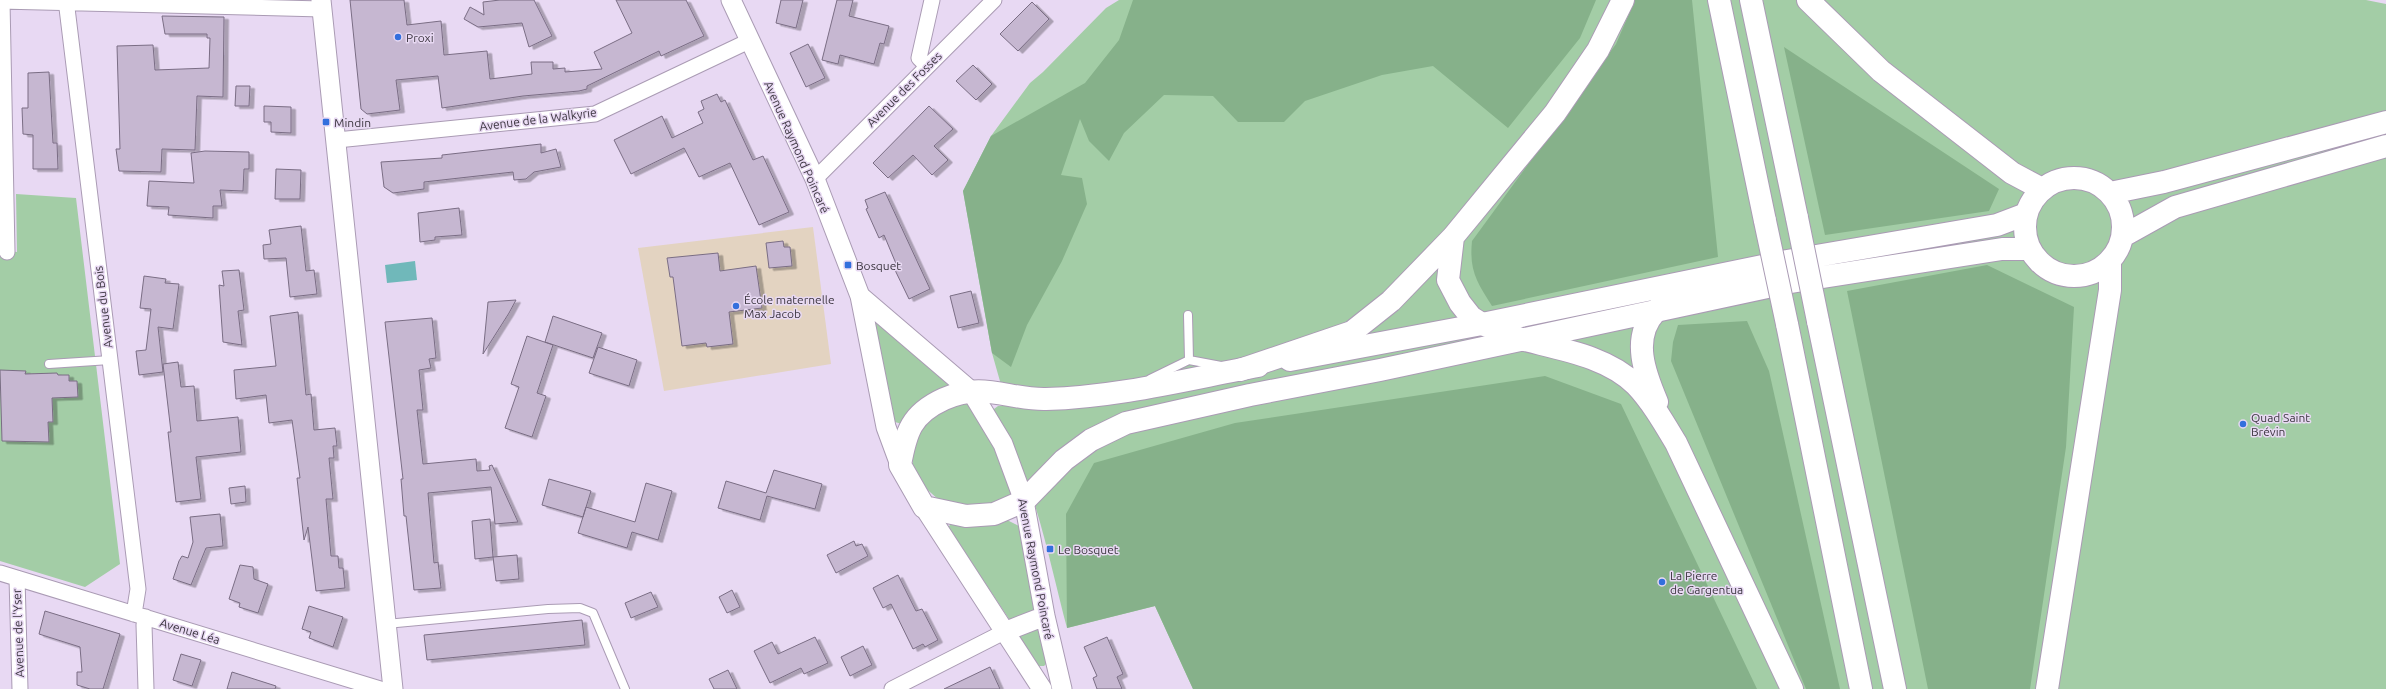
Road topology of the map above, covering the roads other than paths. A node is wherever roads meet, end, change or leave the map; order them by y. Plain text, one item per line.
1 (731, 0) edge
2 (932, 0) edge
3 (994, 0) edge
4 (1623, 0) edge
5 (1718, 0) edge
6 (1751, 0) edge
7 (1808, 0) edge
8 (1, 1) edge
9 (66, 1) edge
10 (322, 4) edge
11 (749, 41) junction
12 (927, 66) junction
13 (2386, 122) edge
14 (337, 140) junction
15 (2386, 146) edge
16 (814, 179) junction
17 (2042, 189) junction
18 (2110, 193) junction
19 (2026, 214) junction
20 (2123, 236) junction
21 (1453, 237) junction
22 (2029, 249) junction
23 (7, 252) dead end
24 (2110, 262) junction
25 (1693, 281) junction
26 (860, 296) junction
27 (1654, 312) junction
28 (1188, 315) dead end
29 (1482, 324) junction
30 (1521, 339) junction
31 (110, 360) junction
32 (1189, 360) junction
33 (49, 364) dead end
34 (1240, 370) junction
35 (971, 391) junction
36 (1119, 393) junction
37 (1676, 443) junction
38 (900, 465) junction
39 (1024, 501) junction
40 (924, 507) junction
41 (0, 573) edge
42 (17, 578) junction
43 (140, 616) junction
44 (1045, 616) junction
45 (386, 624) junction
46 (1004, 632) junction
47 (20, 689) edge
48 (146, 689) edge
49 (380, 689) edge
50 (393, 689) edge
51 (626, 689) edge
52 (892, 689) edge
53 (1042, 689) edge
54 (1062, 689) edge
55 (1792, 689) edge
56 (1861, 689) edge
57 (1895, 689) edge
58 (2047, 689) edge

1 - 11 street, Avenue Raymond Poincaré
2 - 12 street
3 - 12 street, Avenue des Fosses
4 - 21 main road
5 - 56 main road, bridge
6 - 57 main road, bridge
7 - 17 main road
8 - 9 street
8 - 23 street
9 - 10 street
9 - 31 street, Avenue du Bois
10 - 14 street
11 - 14 street, Avenue de la Walkyrie
11 - 16 street, Avenue Raymond Poincaré
12 - 16 street, Avenue des Fosses
13 - 18 main road
14 - 45 street
15 - 20 main road
16 - 26 street, Avenue Raymond Poincaré
17 - 18 main road
17 - 19 main road
18 - 20 main road
19 - 22 main road
19 - 25 main road
20 - 24 main road
21 - 29 main road
21 - 34 main road
22 - 24 main road
22 - 27 main road
24 - 58 main road
25 - 27 main road
25 - 29 main road
26 - 35 street, Avenue Raymond Poincaré
26 - 38 street, Avenue Raymond Poincaré
27 - 30 main road
27 - 37 main road
28 - 32 lane
29 - 30 main road
29 - 34 main road
30 - 37 main road
30 - 39 main road
31 - 33 lane
31 - 43 street, Avenue du Bois
32 - 34 lane
32 - 36 lane
34 - 36 main road
35 - 36 main road
35 - 38 main road
35 - 39 street, Avenue Raymond Poincaré
37 - 55 main road
38 - 40 main road, Avenue Raymond Poincaré
39 - 40 main road
39 - 44 street, Avenue Raymond Poincaré
40 - 46 street, Avenue Raymond Poincaré
41 - 42 street, Avenue Léa
42 - 43 street, Avenue Léa
42 - 47 street, Avenue de l'Yser
43 - 48 street, Avenue du Bois
43 - 49 street, Avenue Léa
44 - 46 street
44 - 54 street, Avenue Raymond Poincaré
45 - 50 street
45 - 51 lane
46 - 52 street
46 - 53 street, Avenue Raymond Poincaré

